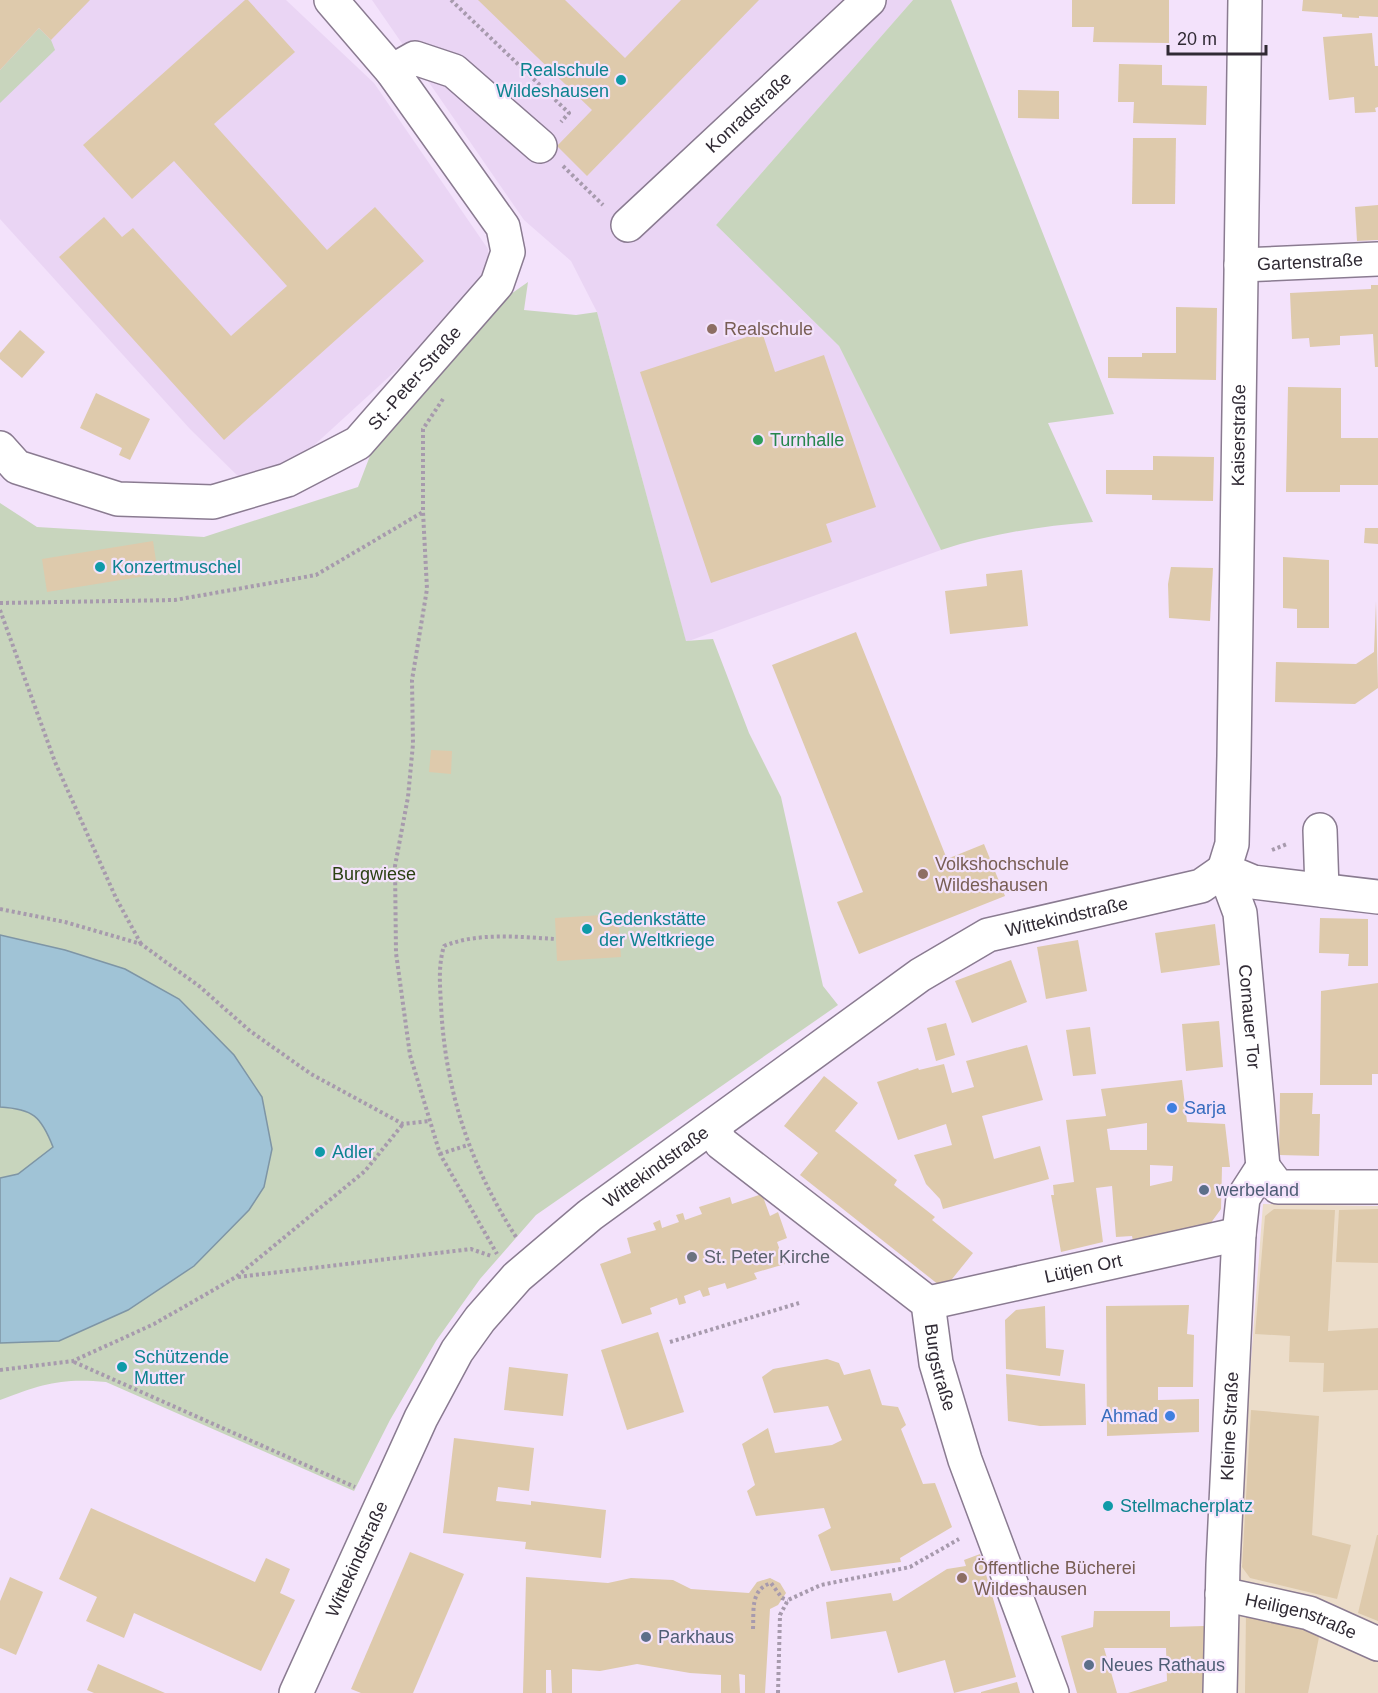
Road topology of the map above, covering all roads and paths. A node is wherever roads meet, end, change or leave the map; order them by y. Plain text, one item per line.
1 (331, 0) edge
2 (451, 0) edge
3 (869, 0) edge
4 (1245, 0) edge
5 (393, 71) junction
6 (540, 146) junction
7 (628, 225) joint
8 (1378, 259) edge
9 (1241, 265) junction
10 (449, 390) dead end
11 (0, 448) edge
12 (423, 512) junction
13 (0, 603) edge
14 (0, 610) edge
15 (1320, 831) dead end
16 (1224, 870) junction
17 (1322, 890) junction
18 (1378, 897) edge
19 (0, 909) edge
20 (556, 939) dead end
21 (141, 944) junction
22 (430, 1121) junction
23 (403, 1124) junction
24 (713, 1127) junction
25 (468, 1145) junction
26 (440, 1154) junction
27 (1263, 1167) junction
28 (1378, 1186) edge
29 (1239, 1234) junction
30 (519, 1241) dead end
31 (236, 1277) junction
32 (799, 1303) dead end
33 (928, 1303) junction
34 (670, 1342) dead end
35 (73, 1361) junction
36 (0, 1370) edge
37 (383, 1499) junction
38 (988, 1522) junction
39 (1222, 1594) junction
40 (788, 1600) junction
41 (753, 1629) dead end
42 (1378, 1644) edge
43 (296, 1693) edge
44 (778, 1693) edge
45 (1052, 1693) edge
46 (1220, 1693) edge

1 - 5 street, St.-Peter-Straße
2 - 6 path
3 - 7 street, Konradstraße
4 - 9 street, Kaiserstraße
5 - 6 street
5 - 11 street, St.-Peter-Straße
6 - 7 path
8 - 9 street, Gartenstraße
9 - 16 street, Kaiserstraße
10 - 12 path
12 - 13 path
12 - 22 path
14 - 21 path
15 - 17 street
16 - 17 street
16 - 24 street, Wittekindstraße
16 - 27 street, Cornauer Tor
17 - 18 street
19 - 21 path
20 - 25 path
21 - 23 path
22 - 23 path
22 - 26 path
23 - 31 path
24 - 33 street, Burgstraße
24 - 37 street, Wittekindstraße
25 - 26 path
25 - 30 path
26 - 31 path
27 - 28 street
27 - 29 street, Kleine Straße
29 - 33 street, Lütjen Ort
29 - 39 street, Kleine Straße
31 - 35 path
32 - 34 path
33 - 38 street, Burgstraße
35 - 36 path
35 - 37 path
37 - 43 street, Wittekindstraße
38 - 40 path
38 - 45 street, Burgstraße
39 - 42 street, Heiligenstraße
39 - 46 street, Kleine Straße
40 - 41 path
40 - 44 path

